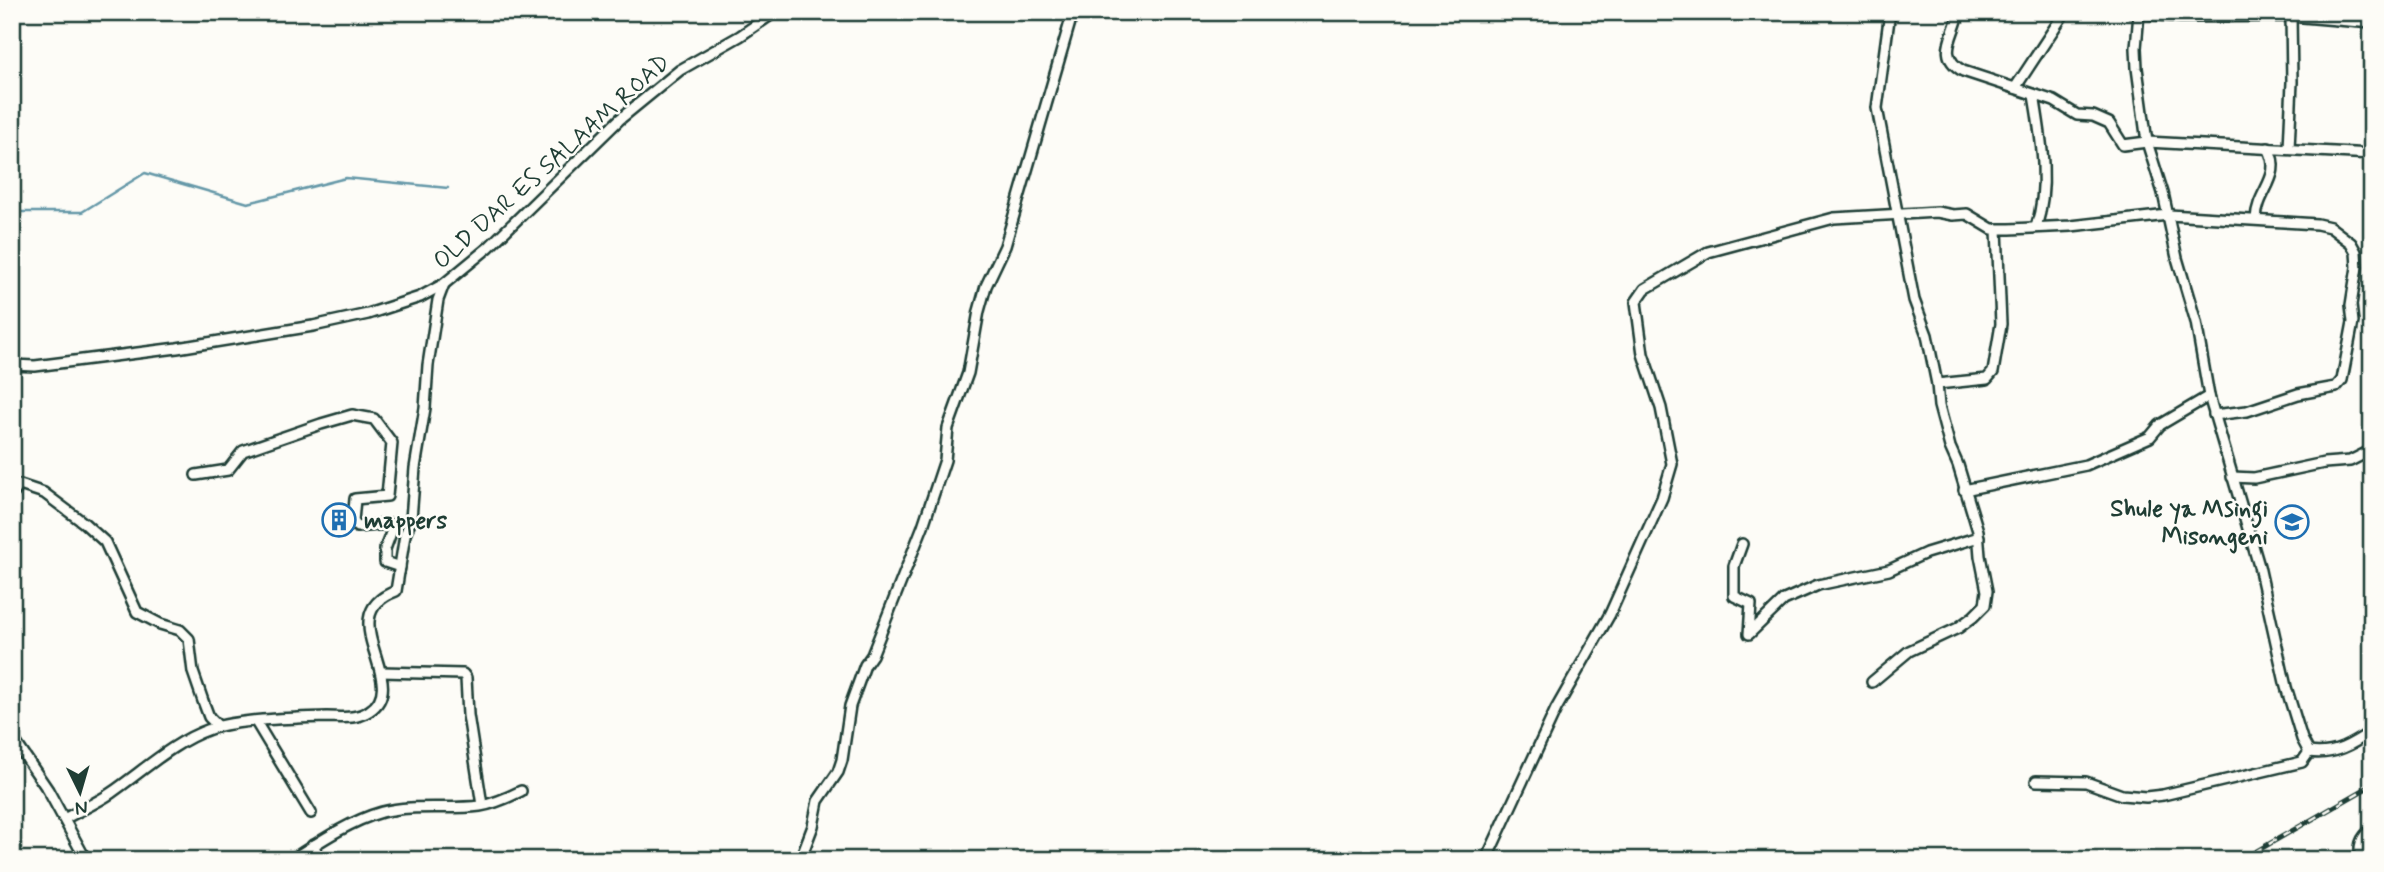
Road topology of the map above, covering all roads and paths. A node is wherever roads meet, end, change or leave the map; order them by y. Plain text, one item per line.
1 (775, 12) edge
2 (1073, 12) edge
3 (1889, 12) edge
4 (1959, 12) edge
5 (2065, 12) edge
6 (2136, 13) edge
7 (2291, 16) junction
8 (2372, 23) edge
9 (2015, 88) junction
10 (2034, 95) junction
11 (2147, 142) junction
12 (2268, 148) junction
13 (2289, 149) junction
14 (2372, 154) edge
15 (1899, 215) junction
16 (2168, 215) junction
17 (2256, 219) junction
18 (2036, 227) junction
19 (1997, 229) junction
20 (444, 284) junction
21 (12, 365) edge
22 (1937, 384) junction
23 (2209, 396) junction
24 (2214, 415) junction
25 (2372, 450) edge
26 (196, 475) dead end
27 (2232, 477) junction
28 (1964, 490) junction
29 (12, 495) edge
30 (1979, 537) junction
31 (1742, 544) dead end
32 (400, 567) junction
33 (380, 672) junction
34 (1872, 682) dead end
35 (256, 722) junction
36 (218, 726) junction
37 (2372, 731) edge
38 (12, 737) edge
39 (2309, 752) junction
40 (2036, 781) dead end
41 (521, 791) dead end
42 (482, 806) junction
43 (311, 813) dead end
44 (64, 819) junction
45 (2372, 829) edge
46 (313, 845) junction
47 (86, 860) edge
48 (291, 860) edge
49 (320, 860) edge
50 (800, 860) edge
51 (1486, 860) edge
52 (2361, 860) edge

1 - 20 street, OLD DAR ES SALAAM ROAD
2 - 50 street
3 - 15 street
4 - 9 street
5 - 9 street
6 - 7 street
6 - 11 street
7 - 8 street
7 - 13 street
9 - 10 street
10 - 11 street
10 - 18 street
11 - 12 street
11 - 16 street
12 - 13 street
12 - 17 street
13 - 14 street
15 - 19 street
15 - 22 street
15 - 51 street
16 - 17 street
16 - 18 street
16 - 23 street
17 - 24 street
18 - 19 street
19 - 22 street
20 - 21 street, OLD DAR ES SALAAM ROAD
20 - 32 street
22 - 28 street
23 - 24 street
23 - 28 street
24 - 27 street
25 - 27 street
26 - 32 street
27 - 39 street
28 - 30 street
29 - 36 street
30 - 31 street
30 - 34 street
32 - 33 street
33 - 35 street
33 - 42 street
35 - 36 street
35 - 43 street
36 - 44 street
37 - 39 street
38 - 44 street
39 - 40 street
41 - 42 street
42 - 46 street
44 - 47 street
45 - 52 street
46 - 48 street
46 - 49 street

